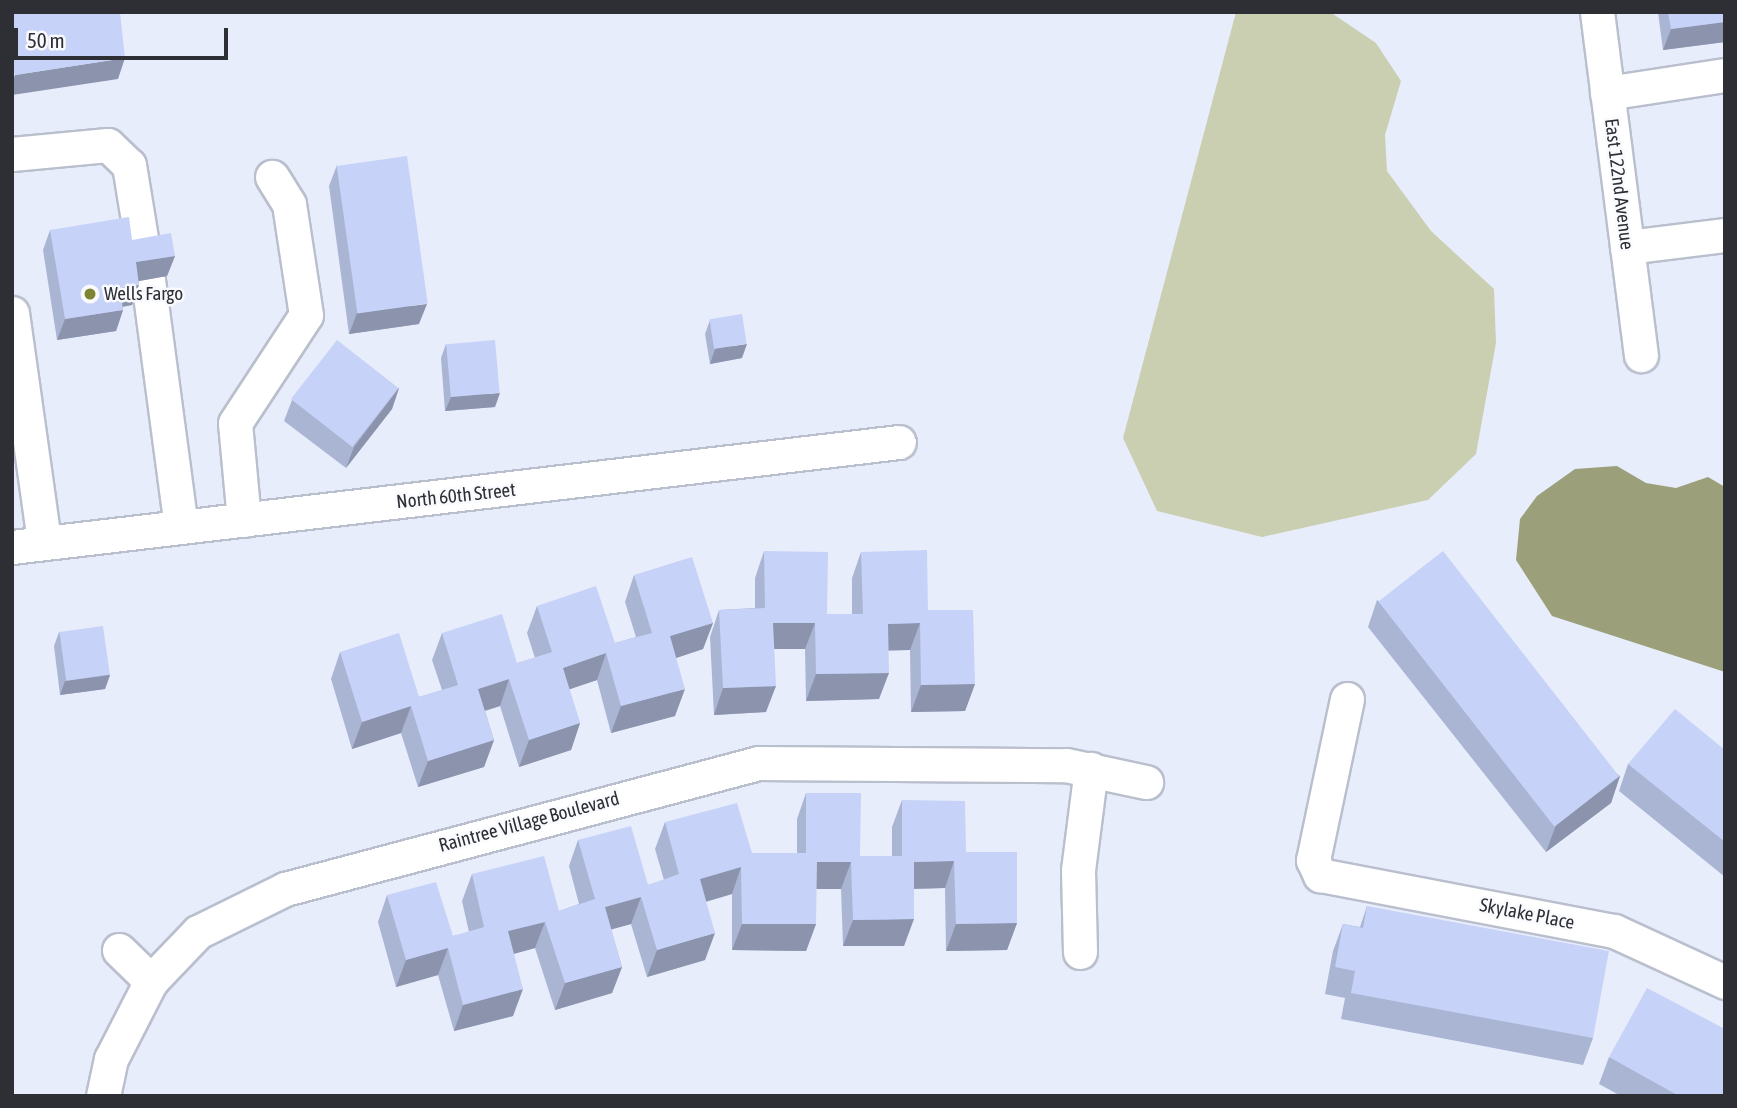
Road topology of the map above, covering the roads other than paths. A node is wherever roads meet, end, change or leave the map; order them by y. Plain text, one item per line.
1 (1597, 12) edge
2 (1725, 75) edge
3 (1607, 93) junction
4 (12, 154) edge
5 (272, 177) dead end
6 (1725, 235) edge
7 (1627, 247) junction
8 (12, 313) edge
9 (1641, 355) dead end
10 (899, 442) dead end
11 (244, 520) junction
12 (181, 527) junction
13 (28, 545) edge
14 (1347, 699) dead end
15 (1079, 767) junction
16 (1146, 782) dead end
17 (119, 950) dead end
18 (1080, 952) dead end
19 (151, 981) junction
20 (1725, 982) edge
21 (103, 1096) edge

1 - 3 street, East 122nd Avenue
2 - 3 street
3 - 7 street, East 122nd Avenue
4 - 12 street
5 - 11 street
6 - 7 street
7 - 9 street, East 122nd Avenue
8 - 13 street
10 - 11 street, North 60th Street
11 - 12 street, North 60th Street
12 - 13 street, North 60th Street
14 - 20 street, Skylake Place
15 - 16 street, Raintree Village Boulevard
15 - 18 street
15 - 19 street, Raintree Village Boulevard
17 - 19 street
19 - 21 street, Raintree Village Boulevard

